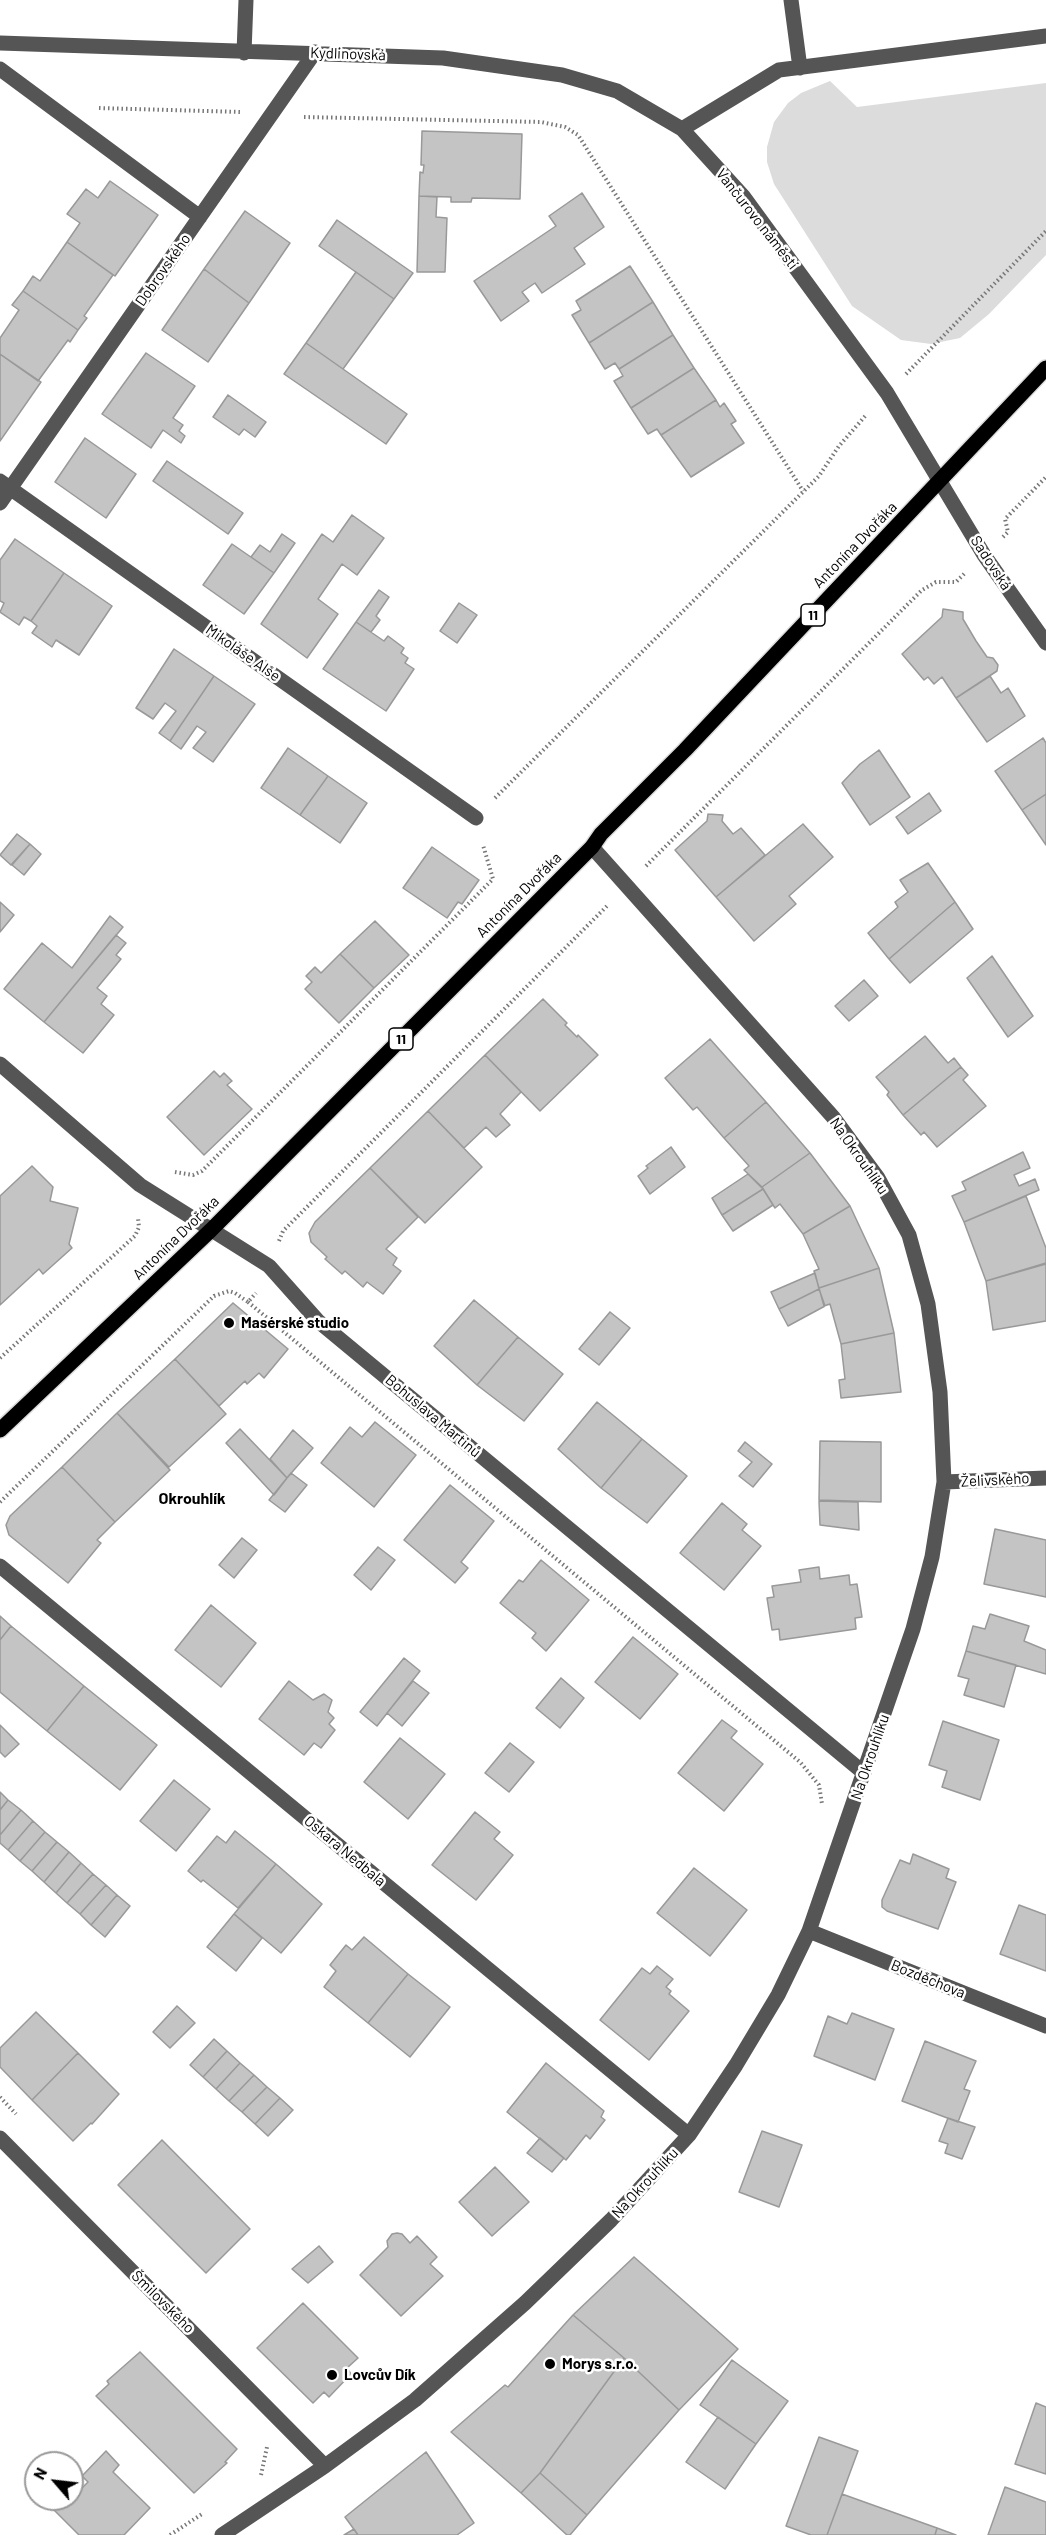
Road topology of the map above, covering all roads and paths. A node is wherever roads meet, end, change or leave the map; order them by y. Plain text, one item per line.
1 (246, 0) edge
2 (791, 0) edge
3 (1046, 36) edge
4 (0, 43) edge
5 (244, 52) junction
6 (315, 52) junction
7 (800, 68) junction
8 (0, 69) edge
9 (90, 107) dead end
10 (251, 112) dead end
11 (302, 117) dead end
12 (682, 129) junction
13 (200, 217) junction
14 (1046, 231) edge
15 (1046, 368) edge
16 (887, 393) junction
17 (1046, 477) edge
18 (940, 480) junction
19 (5, 484) edge
20 (803, 491) junction
21 (0, 503) edge
22 (1008, 532) dead end
23 (956, 582) dead end
24 (1046, 643) edge
25 (476, 818) junction
26 (592, 848) junction
27 (627, 886) junction
28 (0, 1064) edge
29 (140, 1185) junction
30 (211, 1230) junction
31 (275, 1271) junction
32 (248, 1302) junction
33 (0, 1358) edge
34 (0, 1430) edge
35 (1046, 1478) edge
36 (944, 1482) junction
37 (0, 1502) edge
38 (0, 1566) edge
39 (864, 1773) junction
40 (821, 1810) dead end
41 (809, 1931) junction
42 (1046, 2026) edge
43 (0, 2097) edge
44 (17, 2114) dead end
45 (689, 2135) junction
46 (0, 2138) edge
47 (267, 2446) dead end
48 (325, 2466) junction
49 (253, 2480) dead end
50 (207, 2510) dead end
51 (170, 2535) edge
52 (222, 2535) edge

1 - 5 street
2 - 7 street
3 - 7 street
4 - 5 street, Kydlinovská
5 - 6 street, Kydlinovská
6 - 12 street, Kydlinovská
6 - 13 street, Dobrovského
7 - 12 street
8 - 13 street
9 - 10 path
11 - 20 path
12 - 16 street, Vančurovo náměstí
13 - 19 street, Dobrovského
14 - 16 path
15 - 18 main road, Antonína Dvořáka / 11
16 - 18 street, Vančurovo náměstí
16 - 20 path
17 - 22 path
18 - 24 street, Sadovská
18 - 26 main road, Antonína Dvořáka / 11
19 - 21 street, Dobrovského
19 - 25 street, Mikoláše Alše
20 - 25 path
23 - 27 path
25 - 29 path
26 - 27 street, Na Okrouhlíku
26 - 30 main road, Antonína Dvořáka / 11
27 - 31 path
27 - 36 street, Na Okrouhlíku
28 - 29 street, Bohuslava Martinů
29 - 30 street, Bohuslava Martinů
29 - 33 path
30 - 31 street, Bohuslava Martinů
30 - 34 main road, Antonína Dvořáka / 11
31 - 32 path
31 - 39 street, Bohuslava Martinů
32 - 37 path
32 - 40 path
35 - 36 street, Želivského
36 - 39 street, Na Okrouhlíku
38 - 45 street, Oskara Nedbala
39 - 41 street, Na Okrouhlíku
41 - 42 street, Bozděchova
41 - 45 street, Na Okrouhlíku
43 - 44 path
45 - 48 street, Na Okrouhlíku
46 - 48 street, Šmilovského
47 - 49 path
48 - 52 street, Na Okrouhlíku
50 - 51 path

